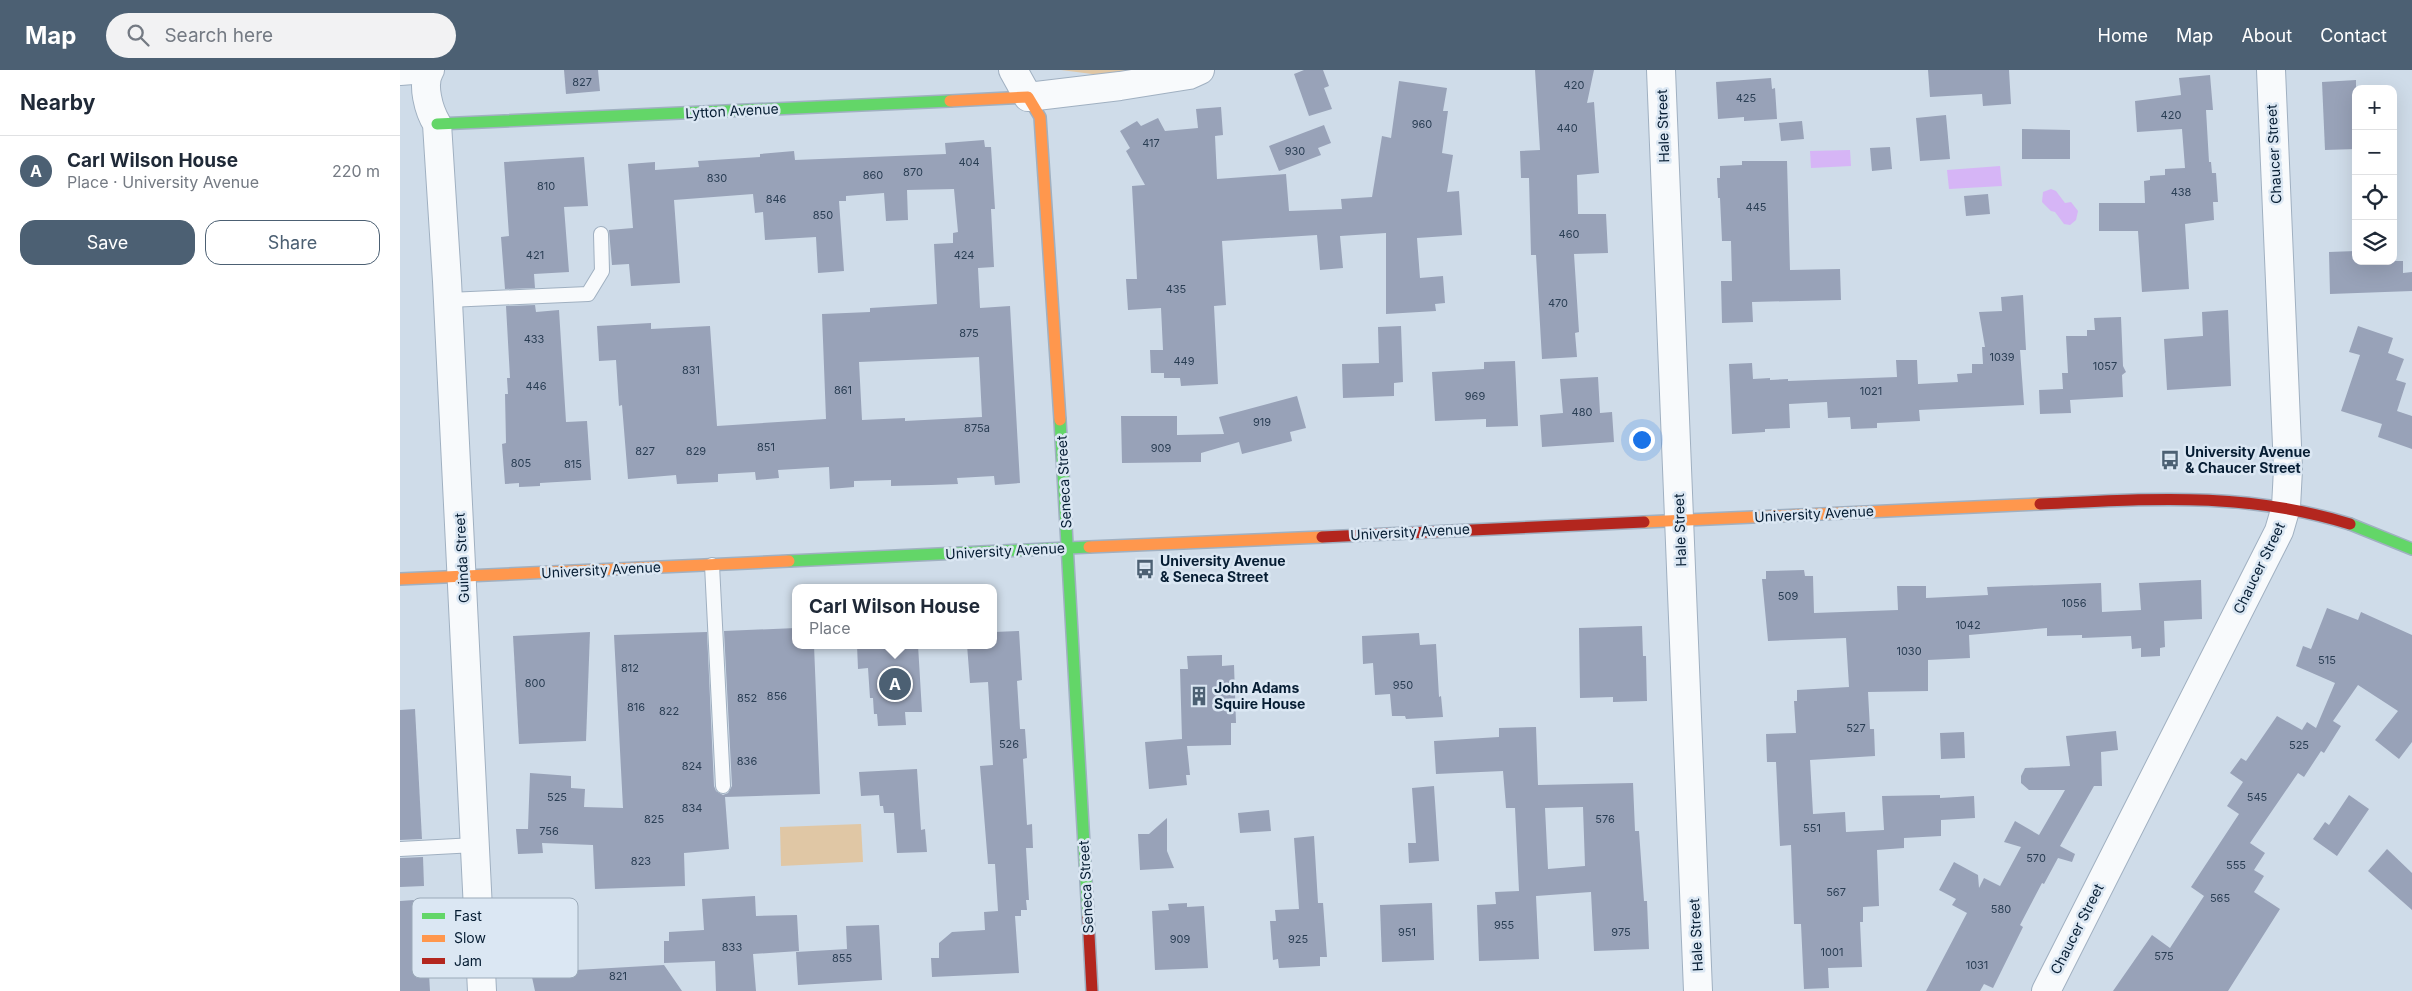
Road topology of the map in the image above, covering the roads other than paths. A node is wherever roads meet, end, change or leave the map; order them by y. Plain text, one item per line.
1 (413, 70) edge
2 (430, 70) edge
3 (438, 70) edge
4 (1013, 70) edge
5 (1200, 70) edge
6 (1661, 70) edge
7 (2271, 70) edge
8 (400, 71) edge
9 (1028, 97) junction
10 (437, 124) junction
11 (601, 234) dead end
12 (448, 300) junction
13 (2286, 507) junction
14 (1679, 520) junction
15 (1068, 548) junction
16 (2412, 549) edge
17 (712, 565) junction
18 (463, 576) junction
19 (400, 579) edge
20 (723, 786) dead end
21 (475, 845) junction
22 (400, 850) edge
23 (478, 898) edge
24 (481, 978) edge
25 (482, 991) edge
26 (1092, 991) edge
27 (1698, 991) edge
28 (2046, 991) edge

1 - 8 street
2 - 10 street, Guinda Street
3 - 10 street, Guinda Street
4 - 9 street
5 - 9 street
6 - 14 street, Hale Street
7 - 13 street, Chaucer Street
9 - 10 main road, Lytton Avenue
9 - 15 main road, Seneca Street
10 - 12 street, Guinda Street
11 - 12 lane
12 - 18 street, Guinda Street
13 - 14 main road, University Avenue
13 - 16 main road, University Avenue
13 - 28 street, Chaucer Street
14 - 15 main road, University Avenue
14 - 27 street, Hale Street
15 - 17 main road, University Avenue
15 - 26 main road, Seneca Street
17 - 18 main road, University Avenue
17 - 20 lane
18 - 19 main road, University Avenue
18 - 21 street, Guinda Street
21 - 22 lane
21 - 23 street, Guinda Street
24 - 25 street, Guinda Street

